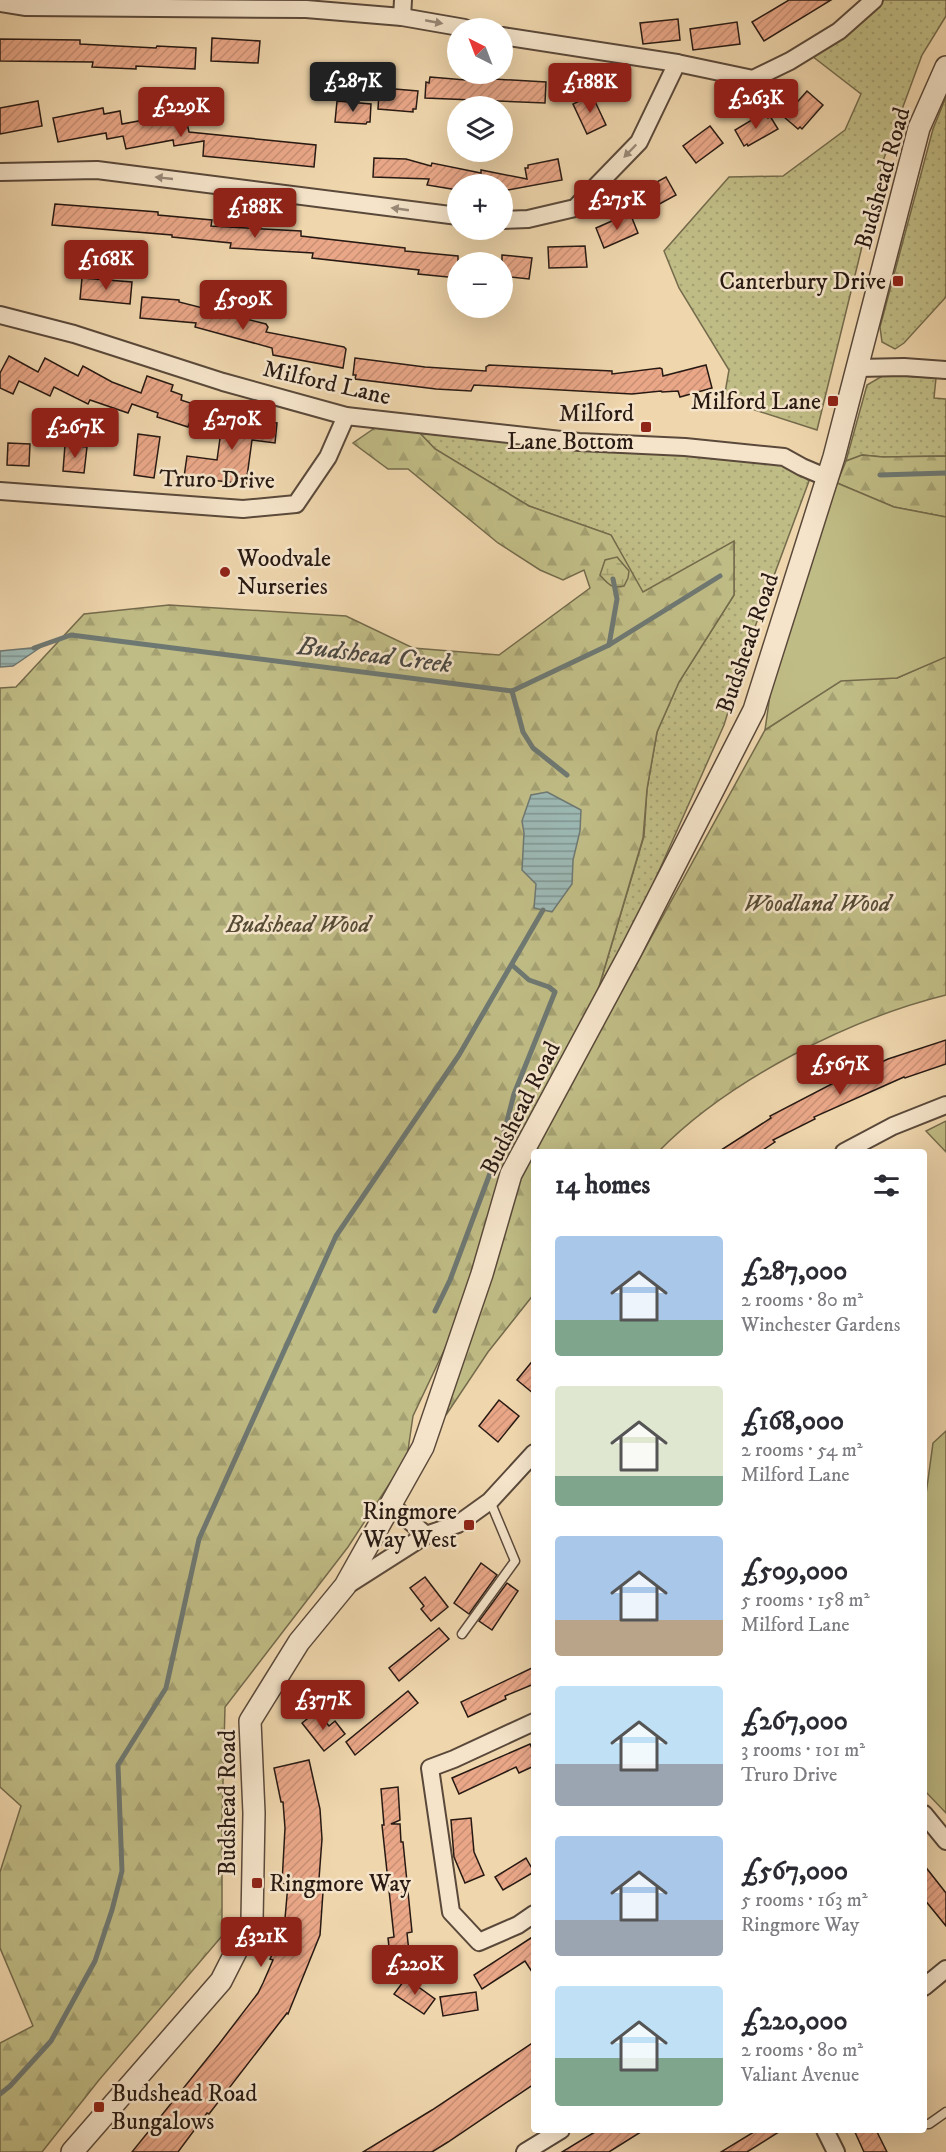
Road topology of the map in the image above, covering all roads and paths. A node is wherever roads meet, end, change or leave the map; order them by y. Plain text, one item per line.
1 (874, 0) edge
2 (0, 3) edge
3 (403, 8) edge
4 (447, 22) edge
5 (513, 38) edge
6 (677, 63) junction
7 (946, 67) edge
8 (0, 172) edge
9 (447, 215) edge
10 (513, 220) edge
11 (0, 315) edge
12 (858, 368) junction
13 (946, 370) edge
14 (346, 416) junction
15 (828, 478) junction
16 (0, 491) edge
17 (946, 1105) edge
18 (850, 1149) edge
19 (531, 1456) edge
20 (490, 1501) junction
21 (391, 1505) junction
22 (426, 1535) junction
23 (345, 1586) junction
24 (462, 1634) dead end
25 (531, 1723) edge
26 (927, 1818) edge
27 (946, 1841) edge
28 (531, 1916) edge
29 (946, 1969) edge
30 (927, 1985) edge
31 (946, 2112) edge
32 (927, 2124) edge
33 (556, 2133) edge
34 (826, 2133) edge
35 (831, 2150) edge
36 (72, 2152) edge
37 (525, 2152) edge

1 - 6 street
2 - 3 street
3 -> 4 street
5 - 6 street
6 -> 10 street
7 - 12 street, Budshead Road
9 -> 8 street
11 - 14 street, Milford Lane
12 - 13 street
12 - 15 street, Budshead Road
14 - 15 street, Milford Lane
14 - 16 street, Truro Drive
15 - 21 street, Budshead Road
17 - 18 street
19 - 20 street
20 - 22 street
20 - 24 lane
21 - 22 street
21 - 23 street, Budshead Road
22 - 23 street
23 - 36 street, Budshead Road
25 - 28 street
26 - 27 street
29 - 30 street
31 - 32 lane
33 - 37 street
34 - 35 street

